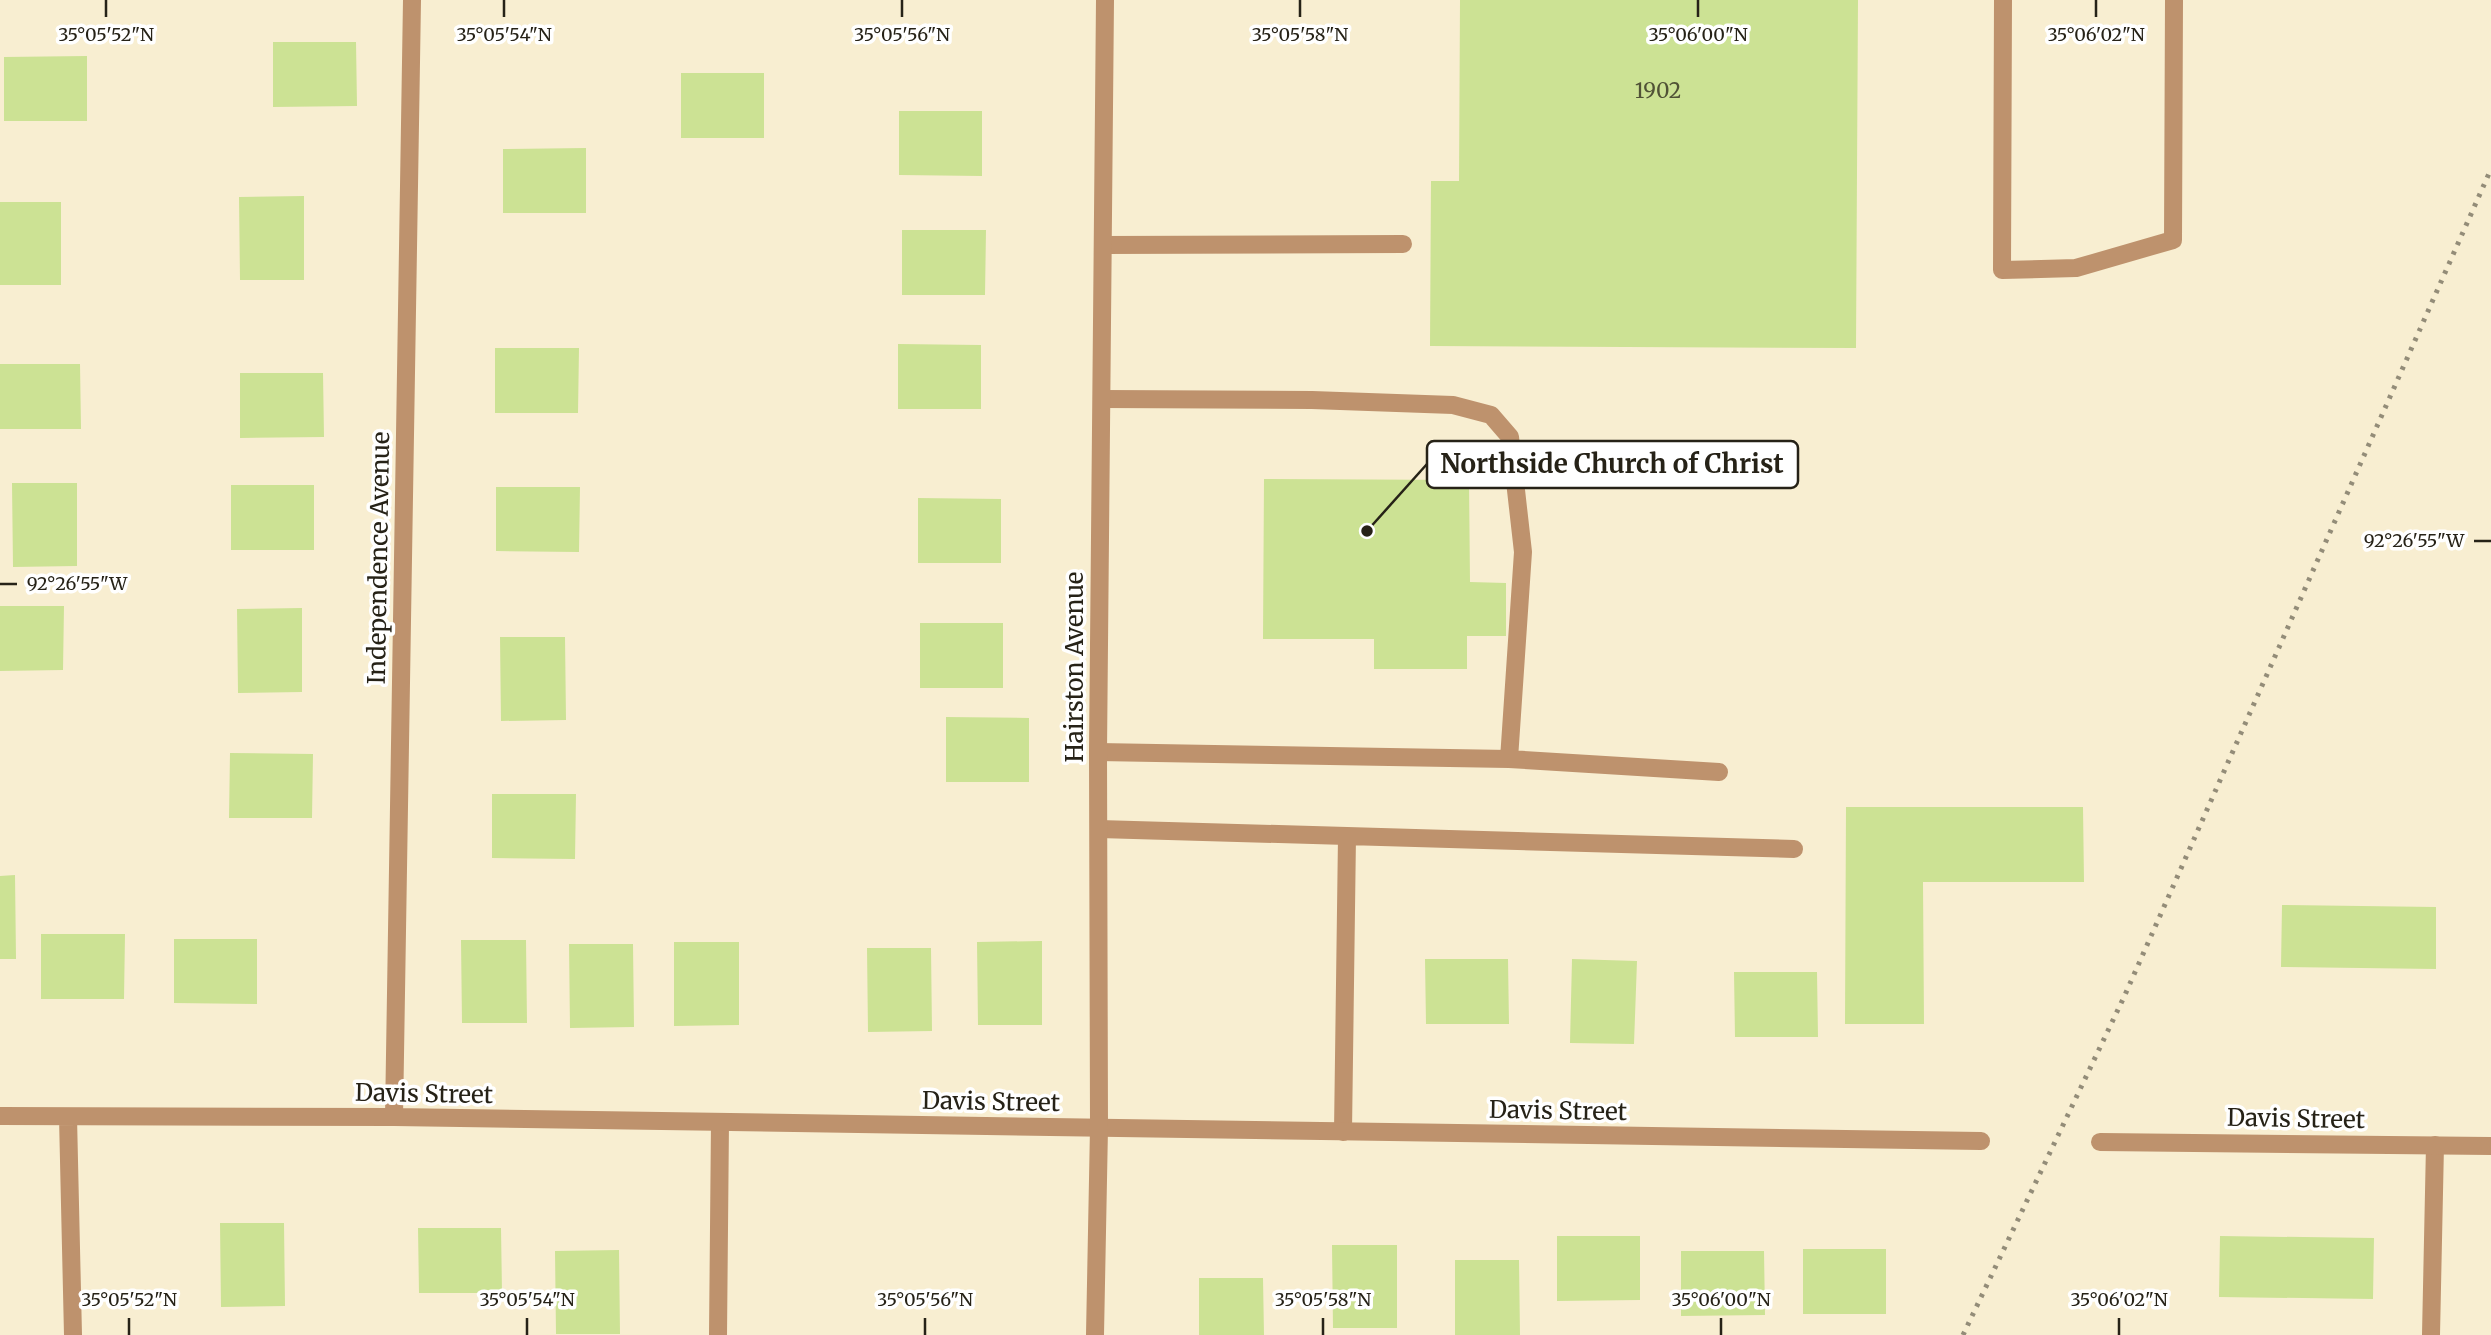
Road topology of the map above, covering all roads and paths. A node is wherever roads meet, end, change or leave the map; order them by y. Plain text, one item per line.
1 (412, 0) edge
2 (1105, 0) edge
3 (2003, 0) edge
4 (2174, 0) edge
5 (1403, 244) dead end
6 (1103, 245) junction
7 (1102, 399) junction
8 (1098, 752) junction
9 (1509, 759) junction
10 (1719, 772) dead end
11 (1099, 830) junction
12 (1347, 836) junction
13 (1794, 849) dead end
14 (0, 1116) edge
15 (68, 1117) junction
16 (394, 1117) junction
17 (720, 1122) junction
18 (1099, 1128) junction
19 (1343, 1132) junction
20 (1982, 1141) dead end
21 (2100, 1142) dead end
22 (2435, 1145) junction
23 (2491, 1146) edge
24 (73, 1335) edge
25 (718, 1335) edge
26 (1095, 1335) edge
27 (2431, 1335) edge

1 - 16 street, Independence Avenue
2 - 6 street, Hairston Avenue
3 - 4 street
5 - 6 street
6 - 7 street, Hairston Avenue
7 - 8 street, Hairston Avenue
7 - 9 street
8 - 9 street
8 - 11 street, Hairston Avenue
9 - 10 street
11 - 12 street
11 - 18 street, Hairston Avenue
12 - 13 street
12 - 19 street
14 - 15 street, Davis Street
15 - 16 street, Davis Street
15 - 24 street
16 - 17 street, Davis Street
17 - 18 street, Davis Street
17 - 25 street
18 - 19 street, Davis Street
18 - 26 street, Hairston Avenue
19 - 20 street, Davis Street
21 - 22 street, Davis Street
22 - 23 street, Davis Street
22 - 27 street

